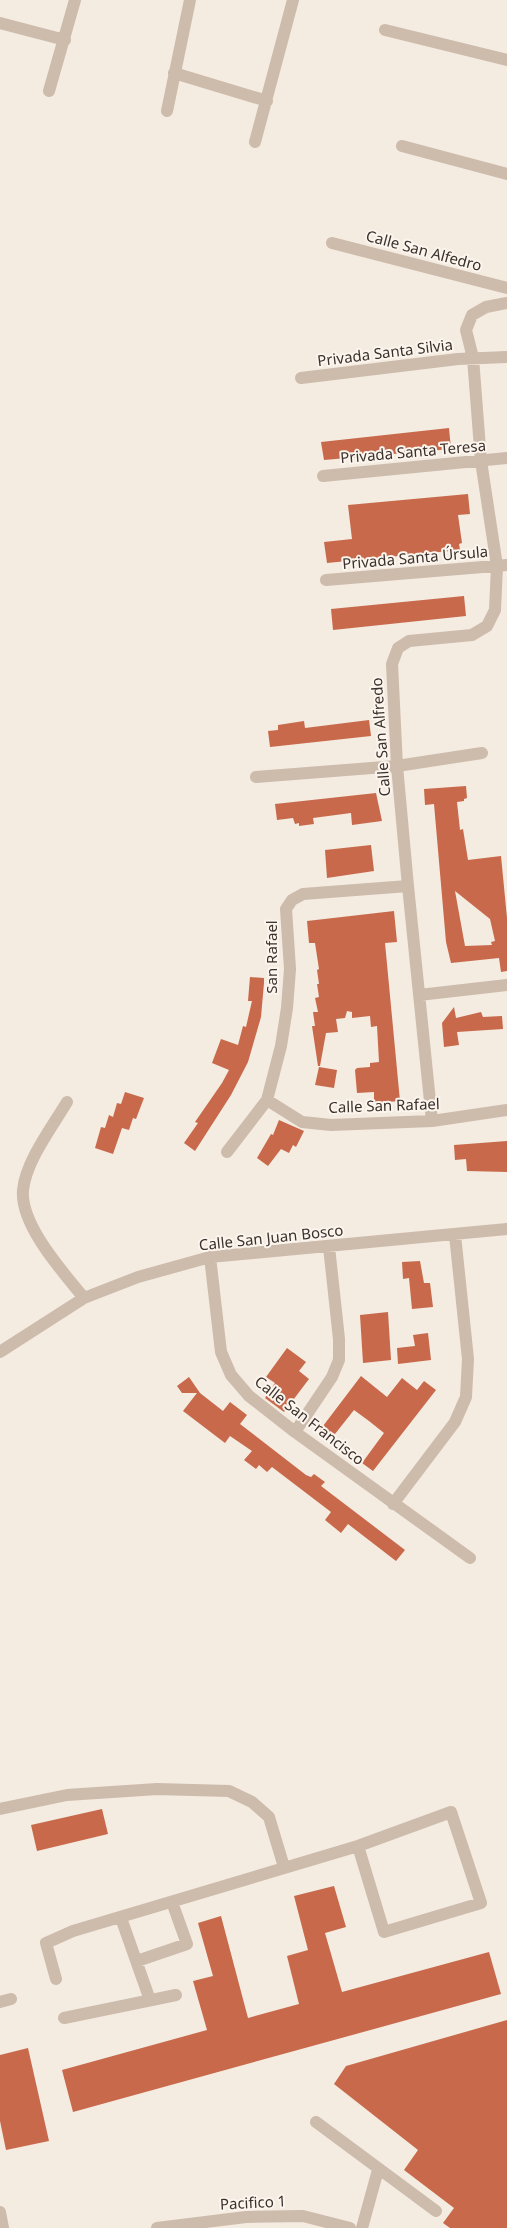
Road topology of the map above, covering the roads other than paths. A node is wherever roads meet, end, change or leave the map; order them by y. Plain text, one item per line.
1 (75, 0) edge
2 (190, 0) edge
3 (293, 0) edge
4 (0, 22) edge
5 (385, 30) dead end
6 (65, 40) junction
7 (507, 60) edge
8 (174, 73) junction
9 (49, 91) dead end
10 (267, 101) junction
11 (166, 111) dead end
12 (256, 142) dead end
13 (402, 146) dead end
14 (507, 174) edge
15 (332, 243) dead end
16 (507, 288) edge
17 (507, 302) edge
18 (507, 357) edge
19 (473, 358) junction
20 (301, 378) dead end
21 (507, 458) edge
22 (482, 461) junction
23 (323, 476) dead end
24 (502, 566) edge
25 (326, 580) dead end
26 (482, 753) dead end
27 (397, 766) junction
28 (256, 777) dead end
29 (408, 886) junction
30 (507, 985) edge
31 (418, 995) junction
32 (267, 1100) junction
33 (67, 1102) dead end
34 (507, 1110) edge
35 (432, 1122) junction
36 (227, 1152) dead end
37 (507, 1229) edge
38 (456, 1235) junction
39 (329, 1247) junction
40 (210, 1257) junction
41 (84, 1298) junction
42 (0, 1352) edge
43 (295, 1432) junction
44 (393, 1504) junction
45 (470, 1558) dead end
46 (0, 1809) edge
47 (358, 1846) junction
48 (284, 1867) junction
49 (172, 1902) junction
50 (121, 1918) junction
51 (138, 1961) junction
52 (56, 1979) dead end
53 (176, 1995) dead end
54 (150, 2000) junction
55 (64, 2018) dead end
56 (316, 2122) dead end
57 (378, 2170) junction
58 (436, 2211) dead end
59 (0, 2212) edge
60 (3, 2228) edge
61 (157, 2228) edge
62 (350, 2228) edge
63 (362, 2228) edge

1 - 6 street
2 - 8 street
3 - 10 street
4 - 6 street
5 - 7 street
6 - 9 street
8 - 10 street
8 - 11 street
10 - 12 street
13 - 14 street
15 - 16 street, Calle San Alfedro
17 - 19 street, Calle San Alfredo
18 - 19 street, Privada Santa Silvia
19 - 20 street, Privada Santa Silvia
19 - 22 street, Calle San Alfredo
21 - 22 street, Privada Santa Teresa
22 - 23 street, Privada Santa Teresa
22 - 24 street, Calle San Alfredo
24 - 25 street, Privada Santa Úrsula
24 - 27 street, Calle San Alfredo
26 - 27 street
27 - 28 street
27 - 29 street, Calle San Alfredo
29 - 31 street, Calle San Alfredo
29 - 32 street, San Rafael
30 - 31 street
31 - 35 street, Calle San Alfredo
32 - 35 street, Calle San Rafael
32 - 36 street
33 - 41 street
34 - 35 street, Calle San Rafael
37 - 38 street, Calle San Juan Bosco
38 - 39 street, Calle San Juan Bosco
38 - 44 street
39 - 40 street, Calle San Juan Bosco
39 - 43 street
40 - 41 street, Calle San Juan Bosco
40 - 43 street, Calle San Francisco
41 - 42 street, Calle San Juan Bosco
43 - 44 street, Calle San Francisco
44 - 45 street, Calle San Francisco
46 - 48 street
47 - 47 street
47 - 48 street
48 - 49 street
49 - 50 street
49 - 51 street
50 - 51 street
50 - 52 street
51 - 54 street
53 - 54 street
54 - 55 street
56 - 57 street
57 - 58 street
57 - 63 street
59 - 60 street
61 - 62 street, Pacifico 1

